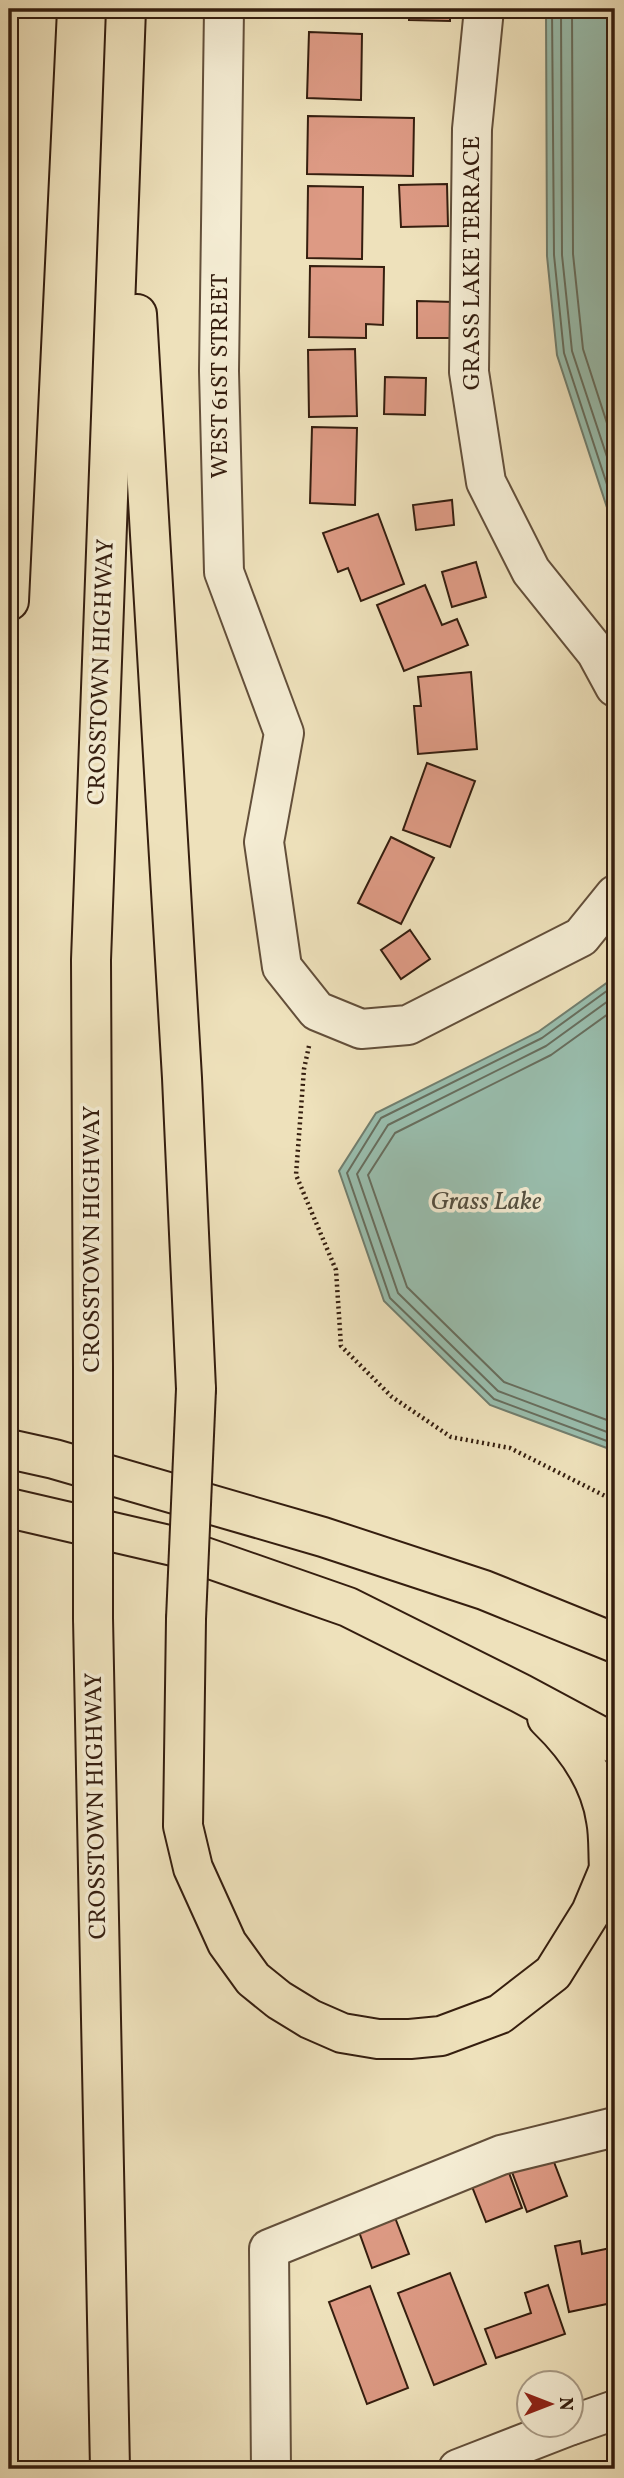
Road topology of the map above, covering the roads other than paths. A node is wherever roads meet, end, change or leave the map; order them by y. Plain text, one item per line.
1 (14, 9) edge
2 (37, 9) edge
3 (126, 9) edge
4 (224, 9) edge
5 (484, 9) edge
6 (9, 47) edge
7 (123, 86) junction
8 (9, 601) edge
9 (615, 687) edge
10 (615, 895) edge
11 (9, 1449) edge
12 (9, 1508) edge
13 (615, 1643) edge
14 (520, 1693) junction
15 (615, 1744) edge
16 (612, 1866) edge
17 (615, 2127) edge
18 (615, 2410) edge
19 (586, 2420) edge
20 (532, 2440) edge
21 (112, 2469) edge
22 (271, 2469) edge
23 (458, 2469) edge

1 - 6 highway
2 - 8 highway
3 - 7 highway, CROSSTOWN HIGHWAY
4 - 10 street, WEST 61ST STREET
5 - 9 street, GRASS LAKE TERRACE
7 - 16 highway, bridge
7 - 21 highway, CROSSTOWN HIGHWAY, bridge
11 - 13 highway
12 - 14 highway
14 - 15 highway
14 - 16 highway
17 - 22 street
18 - 19 street
20 - 23 street

